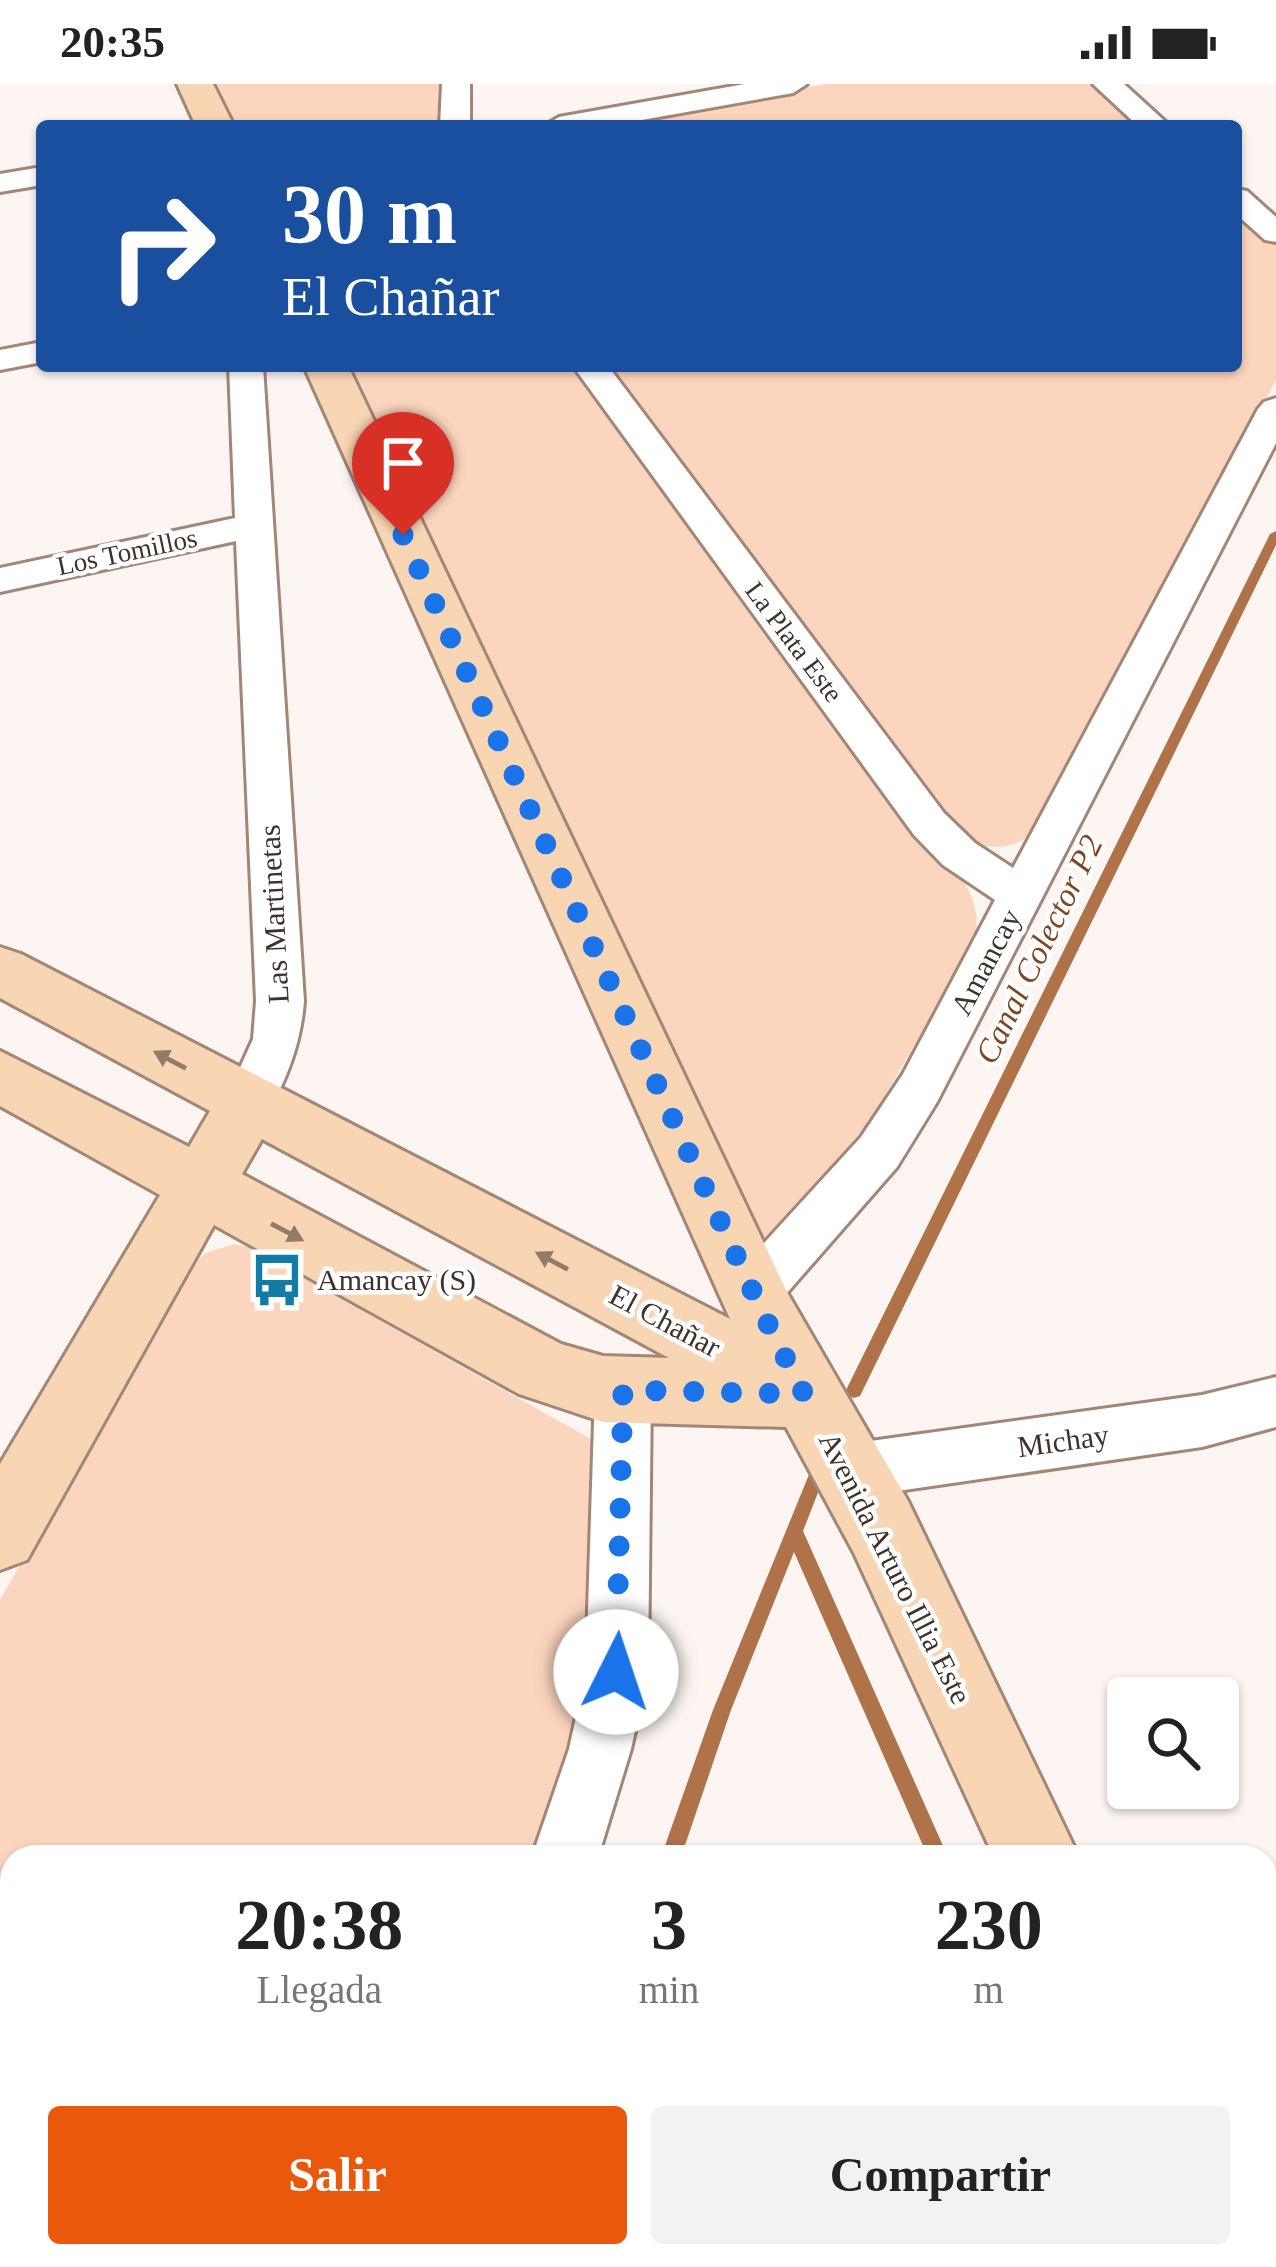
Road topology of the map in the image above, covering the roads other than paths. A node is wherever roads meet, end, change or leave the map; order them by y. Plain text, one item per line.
1 (195, 84) edge
2 (456, 84) edge
3 (794, 84) edge
4 (1107, 84) edge
5 (211, 120) edge
6 (455, 120) edge
7 (593, 120) edge
8 (1148, 120) edge
9 (36, 177) edge
10 (0, 183) edge
11 (1242, 203) edge
12 (1276, 233) edge
13 (36, 353) edge
14 (0, 360) edge
15 (246, 372) edge
16 (329, 372) edge
17 (594, 372) edge
18 (1276, 409) edge
19 (255, 525) junction
20 (0, 580) edge
21 (1021, 896) junction
22 (0, 970) edge
23 (0, 1076) edge
24 (250, 1102) junction
25 (202, 1185) junction
26 (753, 1293) junction
27 (623, 1390) junction
28 (804, 1394) junction
29 (1275, 1403) edge
30 (849, 1472) junction
31 (0, 1534) edge
32 (570, 1845) edge
33 (1031, 1845) edge

1 - 5 street
2 - 6 street
3 - 7 street
4 - 8 street
9 - 10 street
11 - 12 street
13 - 14 street
15 - 19 street, Las Martinetas
16 - 26 street, Avenida Arturo Illia Este
17 - 21 street, La Plata Este
18 - 21 street, Amancay
19 - 20 street, Los Tomillos
19 - 24 street, Las Martinetas
21 - 26 street, Amancay
24 -> 22 street, El Chañar
23 - 25 street, El Chañar
24 - 25 street, Las Martinetas
28 -> 24 street, El Chañar
25 -> 27 street, El Chañar
25 - 31 street, Las Martinetas
26 - 28 street, Avenida Arturo Illia Este
27 - 28 street, El Chañar
27 - 32 street
28 - 30 street, Avenida Arturo Illia Este
29 - 30 street, Michay
30 - 33 street, Avenida Arturo Illia Este

